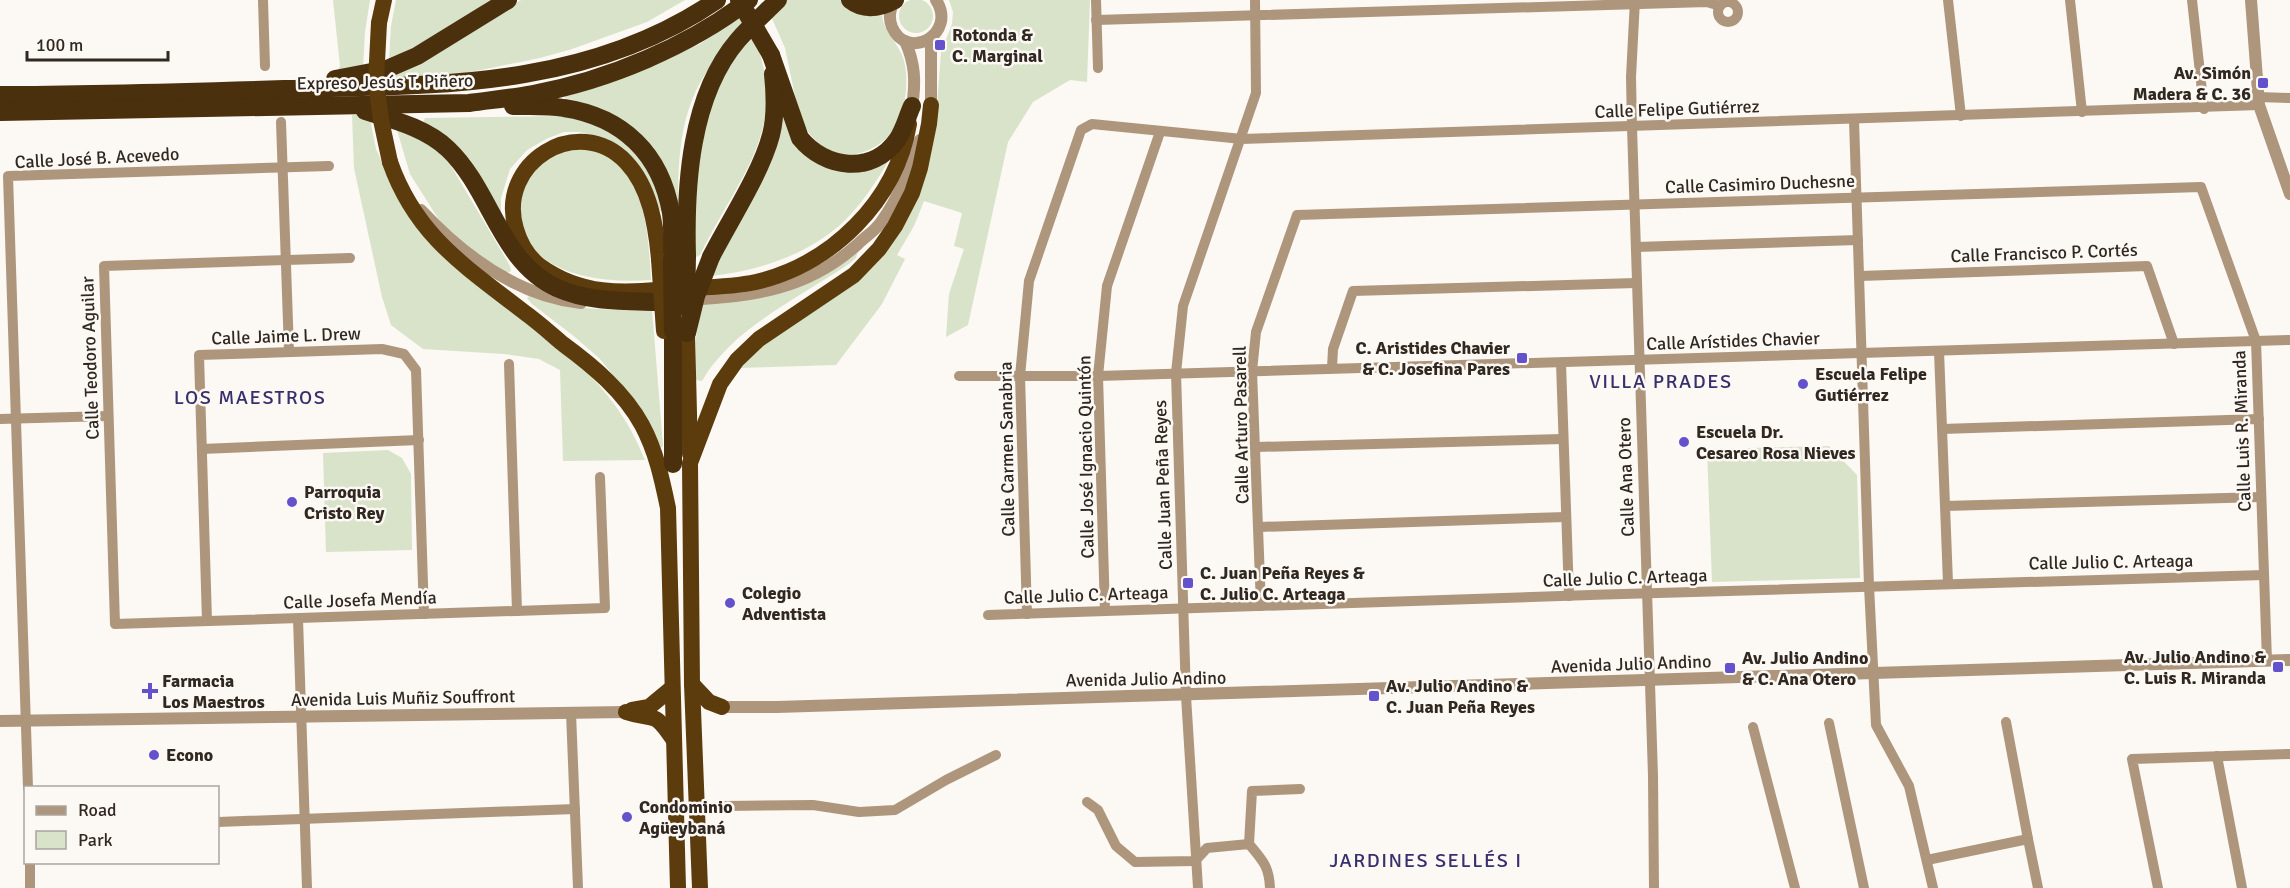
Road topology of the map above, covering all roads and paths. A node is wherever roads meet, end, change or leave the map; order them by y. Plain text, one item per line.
1 (263, 0) edge
2 (384, 0) edge
3 (508, 0) edge
4 (717, 0) edge
5 (739, 0) edge
6 (749, 0) edge
7 (778, 0) edge
8 (850, 0) edge
9 (895, 0) edge
10 (1096, 0) edge
11 (1255, 0) edge
12 (1948, 0) edge
13 (2070, 0) edge
14 (2192, 0) edge
15 (2252, 0) edge
16 (938, 1) edge
17 (1635, 2) edge
18 (1720, 6) dead end
19 (1256, 16) junction
20 (1096, 20) junction
21 (931, 38) junction
22 (905, 40) junction
23 (771, 55) junction
24 (265, 66) dead end
25 (1098, 68) dead end
26 (247, 91) junction
27 (0, 95) edge
28 (2290, 98) edge
29 (2259, 101) junction
30 (469, 103) junction
31 (921, 105) junction
32 (346, 106) junction
33 (2204, 109) junction
34 (0, 112) edge
35 (2082, 112) junction
36 (1961, 116) junction
37 (1854, 120) junction
38 (281, 122) dead end
39 (1097, 125) joint
40 (1632, 127) junction
41 (1160, 132) junction
42 (1242, 139) junction
43 (329, 166) dead end
44 (283, 168) junction
45 (400, 188) junction
46 (2290, 194) edge
47 (1856, 198) junction
48 (1634, 205) junction
49 (2208, 207) joint
50 (1297, 215) joint
51 (1858, 240) junction
52 (1636, 247) junction
53 (350, 258) dead end
54 (673, 258) junction
55 (286, 260) junction
56 (1860, 276) junction
57 (1636, 283) junction
58 (657, 302) junction
59 (675, 332) junction
60 (2290, 340) edge
61 (2256, 341) junction
62 (2174, 344) junction
63 (289, 351) junction
64 (1939, 351) junction
65 (1861, 354) junction
66 (1639, 360) junction
67 (1561, 363) junction
68 (509, 364) dead end
69 (1332, 368) junction
70 (1252, 371) junction
71 (1176, 374) junction
72 (959, 376) dead end
73 (1020, 376) junction
74 (1098, 376) junction
75 (108, 416) junction
76 (0, 419) edge
77 (17, 419) junction
78 (2259, 419) junction
79 (1942, 429) junction
80 (1563, 439) junction
81 (419, 440) junction
82 (1256, 447) junction
83 (202, 449) junction
84 (681, 464) junction
85 (600, 477) dead end
86 (2261, 497) junction
87 (1945, 506) junction
88 (1566, 517) junction
89 (1259, 527) junction
90 (2264, 575) junction
91 (1948, 583) junction
92 (1869, 586) junction
93 (1646, 595) junction
94 (1569, 596) junction
95 (1262, 606) junction
96 (1183, 609) junction
97 (517, 611) junction
98 (1105, 611) junction
99 (424, 614) junction
100 (1027, 614) junction
101 (987, 615) dead end
102 (298, 619) junction
103 (207, 621) junction
104 (115, 624) joint
105 (2290, 660) edge
106 (2267, 661) junction
107 (672, 663) junction
108 (1874, 674) junction
109 (1649, 681) junction
110 (692, 684) junction
111 (672, 688) junction
112 (1186, 696) junction
113 (722, 707) junction
114 (626, 712) junction
115 (571, 713) junction
116 (301, 717) junction
117 (28, 720) junction
118 (0, 722) edge
119 (2006, 722) dead end
120 (1829, 723) dead end
121 (1753, 727) dead end
122 (694, 732) junction
123 (674, 739) junction
124 (2290, 754) edge
125 (996, 755) dead end
126 (2217, 756) junction
127 (28, 786) edge
128 (1300, 789) dead end
129 (1087, 802) dead end
130 (724, 806) dead end
131 (575, 809) junction
132 (304, 819) junction
133 (219, 822) edge
134 (2028, 839) junction
135 (1249, 844) junction
136 (1927, 860) junction
137 (1195, 861) junction
138 (30, 864) edge
139 (30, 888) edge
140 (307, 888) edge
141 (578, 888) edge
142 (678, 888) edge
143 (700, 888) edge
144 (1198, 888) edge
145 (1270, 888) edge
146 (1654, 888) edge
147 (1795, 888) edge
148 (1864, 888) edge
149 (1933, 888) edge
150 (2038, 888) edge
151 (2158, 888) edge
152 (2242, 888) edge

1 - 24 street
2 - 45 highway, bridge
3 - 26 highway
4 - 26 highway, Expreso Jesús T. Piñero
5 - 23 highway, bridge
6 - 30 highway, Expreso Jesús T. Piñero
7 - 54 highway
8 - 9 highway
9 - 22 street
10 - 20 street
11 - 19 street, Calle Juan Peña Reyes
12 - 36 street
13 - 35 street
14 - 33 street
15 - 29 street
16 - 21 street
17 - 18 street
17 - 19 street
17 - 40 street, Calle Ana Otero
19 - 20 street
19 - 42 street, Calle Juan Peña Reyes
20 - 25 street
21 - 22 street
21 - 31 street
22 - 31 street
23 - 31 highway
23 - 59 highway, bridge
26 - 27 highway, Expreso Jesús T. Piñero
28 - 29 street, Calle Felipe Gutiérrez
29 - 33 street, Calle Felipe Gutiérrez
29 - 46 street
30 - 32 highway, Expreso Jesús T. Piñero
30 - 54 highway
31 - 54 highway
31 - 58 street
31 - 84 highway
32 - 34 highway, Expreso Jesús T. Piñero
32 - 58 highway
33 - 35 street, Calle Felipe Gutiérrez
35 - 36 street, Calle Felipe Gutiérrez
36 - 37 street, Calle Felipe Gutiérrez
37 - 40 street, Calle Felipe Gutiérrez
37 - 47 street
38 - 44 street
39 - 41 street, Calle Felipe Gutiérrez
39 - 73 street, Calle Carmen Sanabria
40 - 42 street, Calle Felipe Gutiérrez
40 - 48 street, Calle Ana Otero
41 - 42 street, Calle Felipe Gutiérrez
41 - 74 street, Calle José Ignacio Quintón
42 - 71 street, Calle Juan Peña Reyes
43 - 44 street, Calle José B. Acevedo
44 - 55 street
44 - 77 street, Calle José B. Acevedo
45 - 58 street
45 - 107 highway
47 - 48 street, Calle Casimiro Duchesne
47 - 49 street, Calle Casimiro Duchesne
47 - 51 street
48 - 50 street, Calle Casimiro Duchesne
48 - 52 street, Calle Ana Otero
49 - 61 street, Calle Luis R. Miranda
50 - 70 street, Calle Arturo Pasarell
51 - 52 street
51 - 56 street
52 - 57 street, Calle Ana Otero
53 - 55 street, Calle Teodoro Aguilar
54 - 59 highway, bridge
54 - 59 highway, bridge
55 - 63 street
55 - 75 street, Calle Teodoro Aguilar
56 - 62 street, Calle Francisco P. Cortés
56 - 65 street
57 - 66 street, Calle Ana Otero
57 - 69 street
59 - 84 highway
60 - 61 street, Calle Arístides Chavier
61 - 62 street, Calle Arístides Chavier
61 - 78 street, Calle Luis R. Miranda
62 - 64 street, Calle Arístides Chavier
63 - 81 street, Calle Jaime L. Drew
63 - 83 street, Calle Jaime L. Drew
64 - 65 street, Calle Arístides Chavier
64 - 79 street
65 - 66 street, Calle Arístides Chavier
65 - 92 street
66 - 67 street, Calle Arístides Chavier
66 - 93 street, Calle Ana Otero
67 - 69 street, Calle Arístides Chavier
67 - 80 street
68 - 97 street
69 - 70 street, Calle Arístides Chavier
70 - 71 street, Calle Arístides Chavier
70 - 82 street, Calle Arturo Pasarell
71 - 74 street, Calle Arístides Chavier
71 - 96 street, Calle Juan Peña Reyes
72 - 73 street, Calle Arístides Chavier
73 - 74 street, Calle Arístides Chavier
73 - 100 street, Calle Carmen Sanabria
74 - 98 street, Calle José Ignacio Quintón
75 - 77 street
75 - 104 street, Calle Teodoro Aguilar
76 - 77 street
77 - 117 street, Calle José B. Acevedo
78 - 79 street
78 - 86 street, Calle Luis R. Miranda
79 - 87 street
80 - 82 street
80 - 88 street
81 - 83 street
81 - 99 street
82 - 89 street, Calle Arturo Pasarell
83 - 103 street, Calle Jaime L. Drew
84 - 107 highway
84 - 110 highway
85 - 97 street, Calle Josefa Mendía
86 - 87 street
86 - 90 street, Calle Luis R. Miranda
87 - 91 street
88 - 89 street
88 - 94 street
89 - 95 street, Calle Arturo Pasarell
90 - 91 street, Calle Julio C. Arteaga
90 - 106 street, Calle Luis R. Miranda
91 - 92 street, Calle Julio C. Arteaga
92 - 93 street, Calle Julio C. Arteaga
92 - 108 street
93 - 94 street, Calle Julio C. Arteaga
93 - 109 street, Calle Ana Otero
94 - 95 street, Calle Julio C. Arteaga
95 - 96 street, Calle Julio C. Arteaga
96 - 98 street, Calle Julio C. Arteaga
96 - 112 street, Calle Juan Peña Reyes
97 - 99 street, Calle Josefa Mendía
98 - 100 street, Calle Julio C. Arteaga
99 - 102 street, Calle Josefa Mendía
100 - 101 street, Calle Julio C. Arteaga
102 - 103 street, Calle Josefa Mendía
102 - 116 street
103 - 104 street, Calle Josefa Mendía
105 - 106 street, Avenida Julio Andino
106 - 108 street, Avenida Julio Andino
107 - 111 highway
108 - 109 street, Avenida Julio Andino
108 - 136 street
109 - 112 street, Avenida Julio Andino
109 - 146 street, Calle Ana Otero
110 - 113 highway
110 - 122 highway
111 - 114 highway
111 - 123 highway
112 - 113 street, Avenida Julio Andino
112 - 137 street, Calle Juan Peña Reyes
113 - 122 highway
114 - 115 street, Avenida Luis Muñiz Souffront
114 - 123 highway
115 - 116 street, Avenida Luis Muñiz Souffront
115 - 131 street
116 - 117 street, Avenida Luis Muñiz Souffront
116 - 132 street
117 - 118 street, Avenida Luis Muñiz Souffront
117 - 127 street, Calle José B. Acevedo
119 - 134 street
120 - 148 street
121 - 147 street
122 - 143 highway
123 - 142 highway
124 - 126 street
125 - 130 street
126 - 151 street
126 - 152 street
128 - 135 street
129 - 137 street
131 - 132 street
131 - 141 street
132 - 133 street
132 - 140 street
134 - 136 street
134 - 150 street
135 - 137 street
135 - 145 street
136 - 149 street
137 - 144 street, Calle Juan Peña Reyes
138 - 139 street

